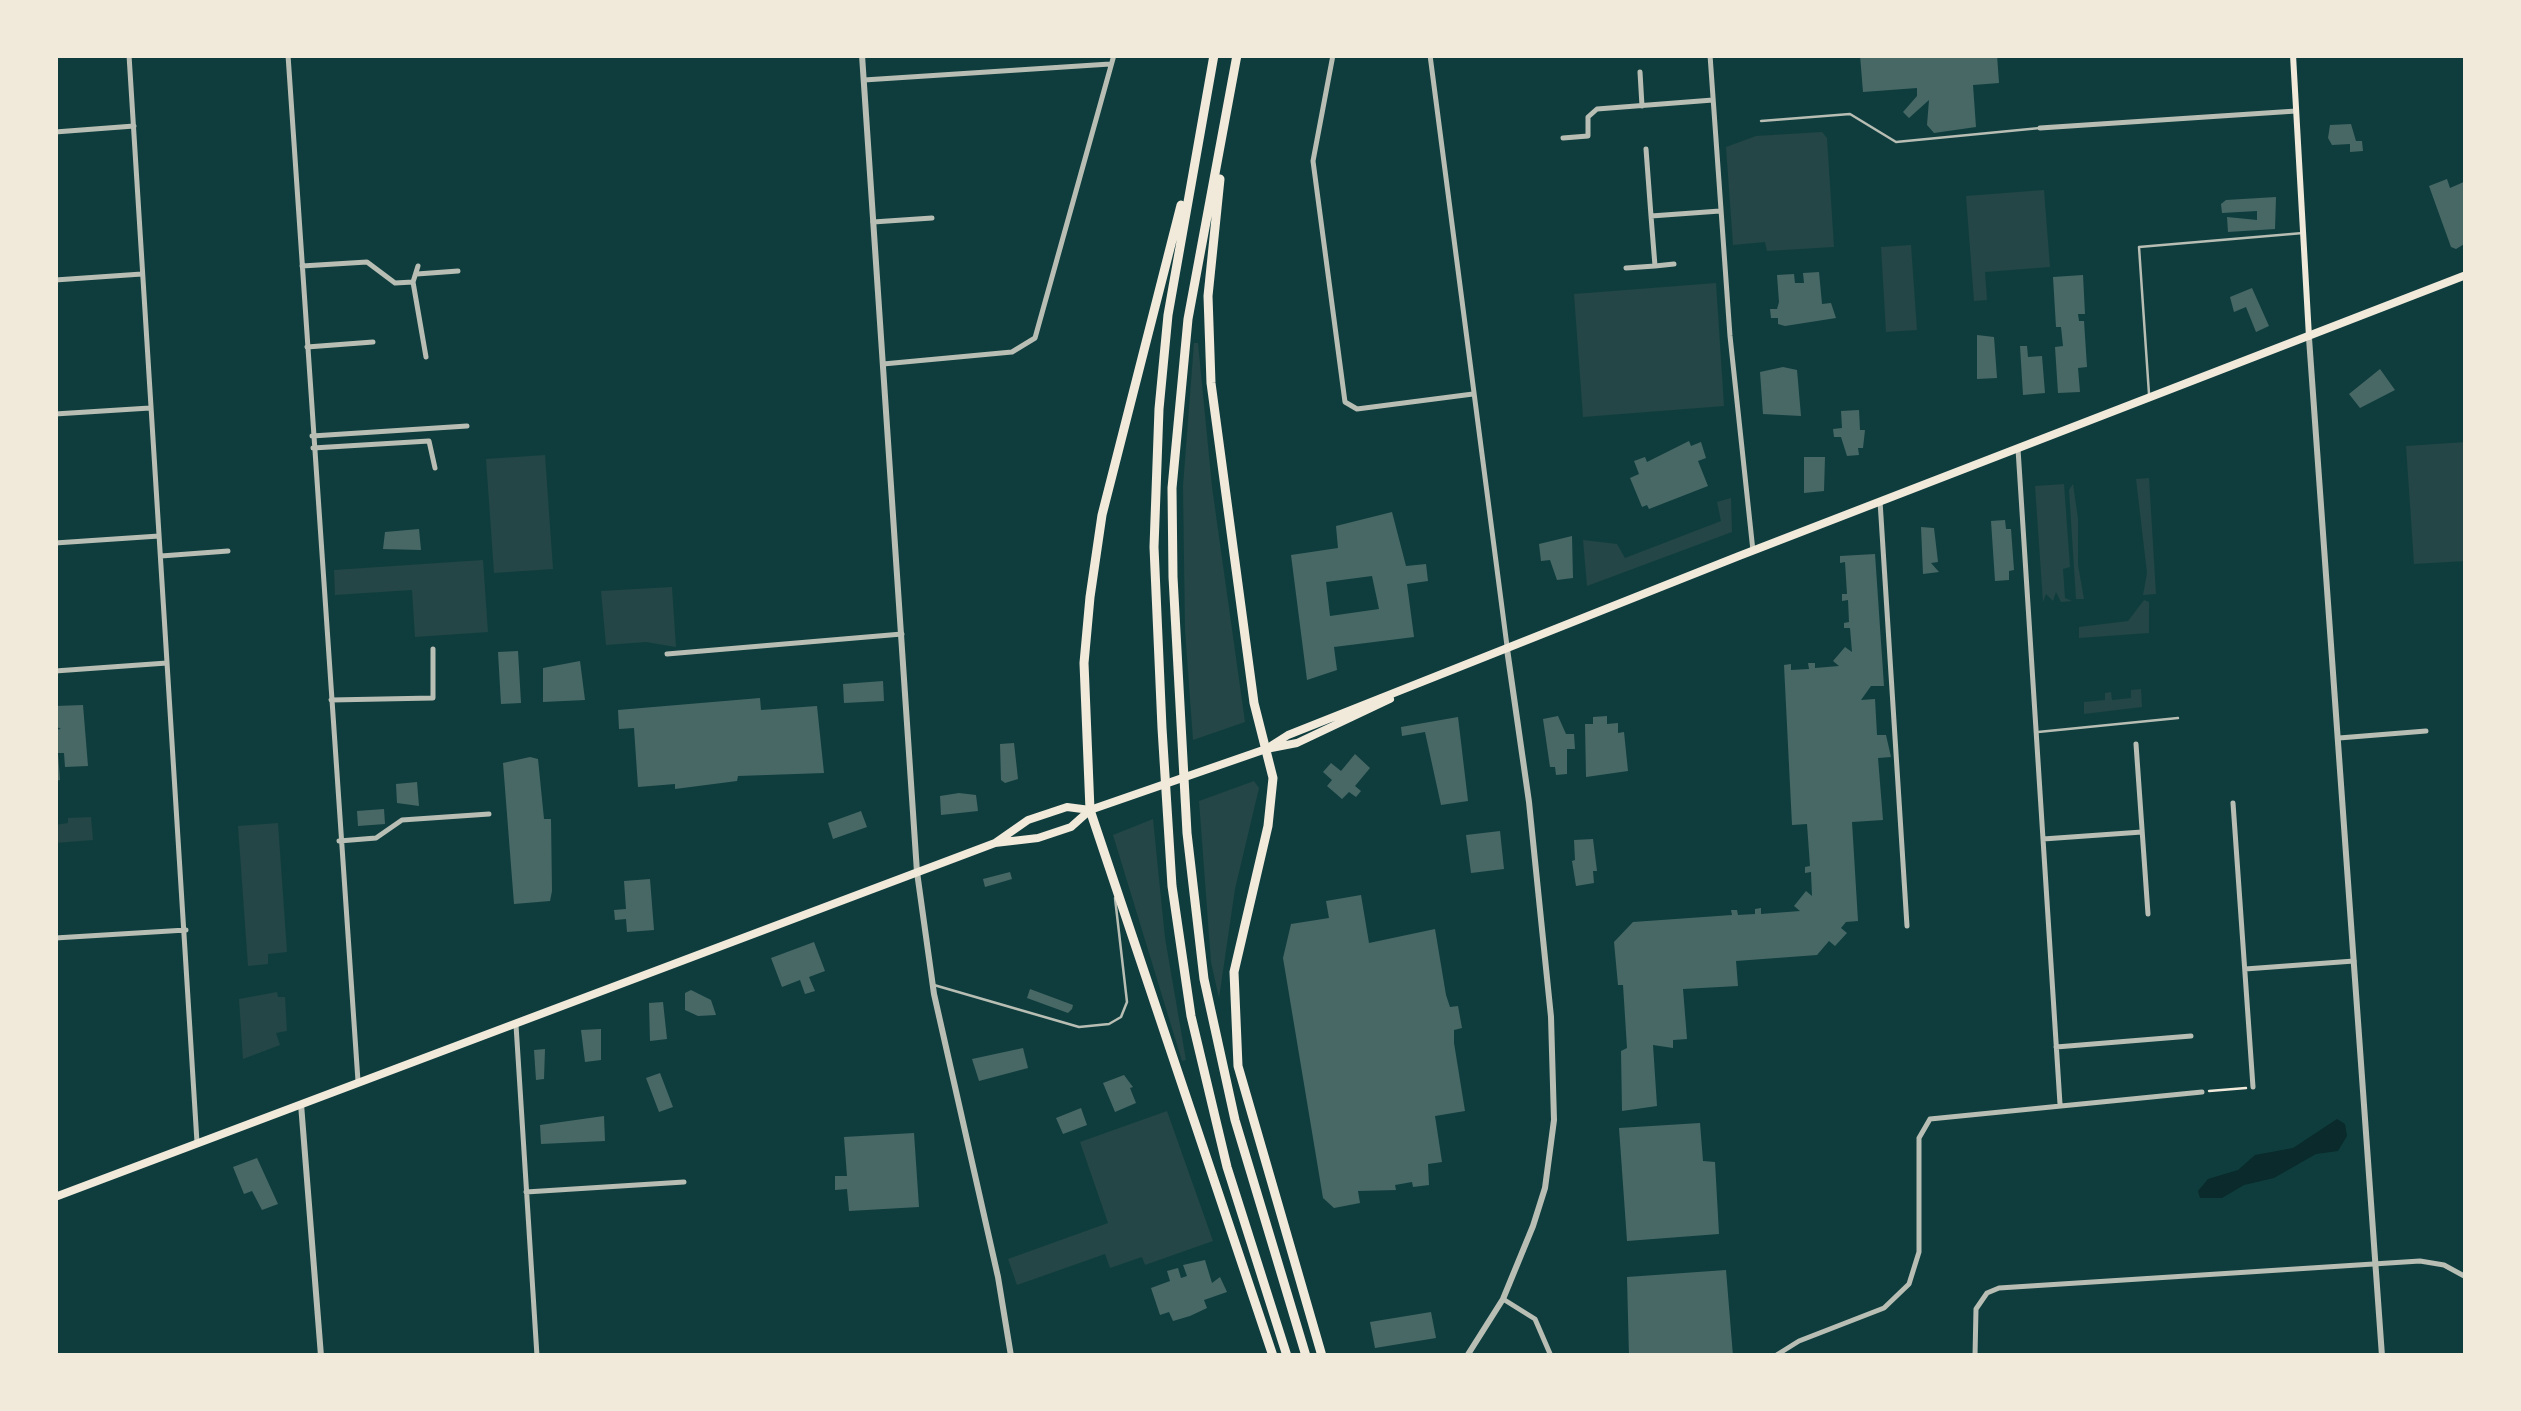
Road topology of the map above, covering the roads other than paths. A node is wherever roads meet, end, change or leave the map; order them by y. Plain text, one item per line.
1 (129, 55) edge
2 (288, 55) edge
3 (862, 55) edge
4 (1114, 55) edge
5 (1214, 55) edge
6 (1237, 55) edge
7 (1333, 55) edge
8 (1430, 55) edge
9 (1710, 55) edge
10 (2293, 55) edge
11 (1111, 64) junction
12 (1640, 72) dead end
13 (864, 80) junction
14 (1713, 100) junction
15 (1642, 106) junction
16 (2297, 111) junction
17 (1226, 116) junction
18 (1761, 121) dead end
19 (134, 126) junction
20 (2040, 128) joint
21 (55, 132) edge
22 (1563, 138) dead end
23 (1196, 149) junction
24 (1646, 149) dead end
25 (1720, 211) junction
26 (1651, 216) junction
27 (932, 218) dead end
28 (873, 222) junction
29 (2304, 233) junction
30 (1674, 264) dead end
31 (302, 266) junction
32 (1655, 266) junction
33 (1626, 268) dead end
34 (458, 271) dead end
35 (142, 274) junction
36 (2466, 275) edge
37 (55, 280) edge
38 (413, 282) junction
39 (2309, 338) junction
40 (373, 342) dead end
41 (307, 347) junction
42 (426, 357) dead end
43 (883, 364) junction
44 (1473, 394) junction
45 (2150, 400) junction
46 (150, 408) junction
47 (55, 414) edge
48 (467, 426) dead end
49 (312, 436) junction
50 (313, 448) junction
51 (2018, 449) junction
52 (436, 468) dead end
53 (1880, 501) junction
54 (158, 536) junction
55 (55, 543) edge
56 (228, 551) dead end
57 (1752, 551) junction
58 (160, 556) junction
59 (902, 634) junction
60 (1507, 649) junction
61 (432, 650) dead end
62 (667, 654) dead end
63 (168, 663) junction
64 (55, 671) edge
65 (330, 700) junction
66 (2178, 718) dead end
67 (2426, 731) dead end
68 (2036, 733) junction
69 (2338, 738) junction
70 (2136, 744) dead end
71 (1266, 749) junction
72 (2233, 803) dead end
73 (1090, 810) junction
74 (489, 814) dead end
75 (2142, 832) junction
76 (2043, 839) junction
77 (340, 841) junction
78 (995, 843) junction
79 (917, 872) junction
80 (1114, 887) junction
81 (2148, 914) dead end
82 (1907, 926) dead end
83 (186, 930) junction
84 (55, 938) edge
85 (2354, 961) junction
86 (2245, 970) junction
87 (933, 984) junction
88 (516, 1022) junction
89 (2191, 1036) dead end
90 (2056, 1047) junction
91 (358, 1082) junction
92 (2253, 1088) road end
93 (2202, 1092) road end
94 (301, 1103) junction
95 (2060, 1104) junction
96 (197, 1142) junction
97 (684, 1182) dead end
98 (526, 1192) junction
99 (55, 1196) edge
100 (2375, 1264) junction
101 (2466, 1277) edge
102 (1503, 1299) junction
103 (321, 1356) edge
104 (538, 1356) edge
105 (1011, 1356) edge
106 (1272, 1356) edge
107 (1286, 1356) edge
108 (1306, 1356) edge
109 (1322, 1356) edge
110 (1467, 1356) edge
111 (1551, 1356) edge
112 (1775, 1356) edge
113 (1975, 1356) edge
114 (2382, 1356) edge

1 - 19 street
2 - 31 street
3 - 13 street
4 - 11 street
5 - 23 highway
6 - 17 highway
7 - 44 street
8 - 44 street
9 - 14 street
10 - 16 main road
11 - 13 street
11 - 43 street
12 - 15 street
13 - 28 street
14 - 15 street
14 - 25 street
15 - 22 street
16 - 20 street
16 - 29 main road
17 - 71 highway
17 - 108 highway
18 - 20 lane
19 - 21 street
19 - 35 street
23 - 73 highway
23 - 107 highway
24 - 26 street
25 - 26 street
25 - 57 street
26 - 32 street
27 - 28 street
28 - 43 street
29 - 39 main road
29 - 45 lane
30 - 32 street
31 - 38 street
31 - 41 street
32 - 33 street
34 - 38 street
35 - 37 street
35 - 46 street
36 - 39 main road
38 - 42 street
39 - 45 main road
39 - 69 street
40 - 41 street
41 - 49 street
43 - 59 street
44 - 60 street
45 - 51 main road
46 - 47 street
46 - 54 street
48 - 49 street
49 - 50 street
50 - 52 street
50 - 65 street
51 - 53 main road
51 - 68 street
53 - 57 main road
53 - 82 street
54 - 55 street
54 - 58 street
56 - 58 street
57 - 60 main road
58 - 63 street
59 - 62 street
59 - 79 street
60 - 71 main road
60 - 102 street
61 - 65 street
63 - 64 street
63 - 83 street
65 - 77 street
66 - 68 lane
67 - 69 street
68 - 76 street
69 - 85 street
70 - 75 street
71 - 73 main road
71 - 109 highway
72 - 86 street
73 - 78 main road
73 - 78 main road
73 - 80 highway
74 - 77 street
75 - 76 street
75 - 81 street
76 - 90 street
77 - 91 street
78 - 79 main road
79 - 87 street
79 - 88 main road
80 - 87 lane
80 - 106 highway
83 - 84 street
83 - 96 street
85 - 86 street
85 - 100 street
86 - 92 street
87 - 105 street
88 - 91 main road
88 - 98 street
89 - 90 street
90 - 95 street
91 - 94 main road
93 - 95 street
94 - 96 main road
94 - 103 street
95 - 112 street
96 - 99 main road
97 - 98 street
98 - 104 street
100 - 101 street
100 - 113 street
100 - 114 street
102 - 110 street
102 - 111 street

